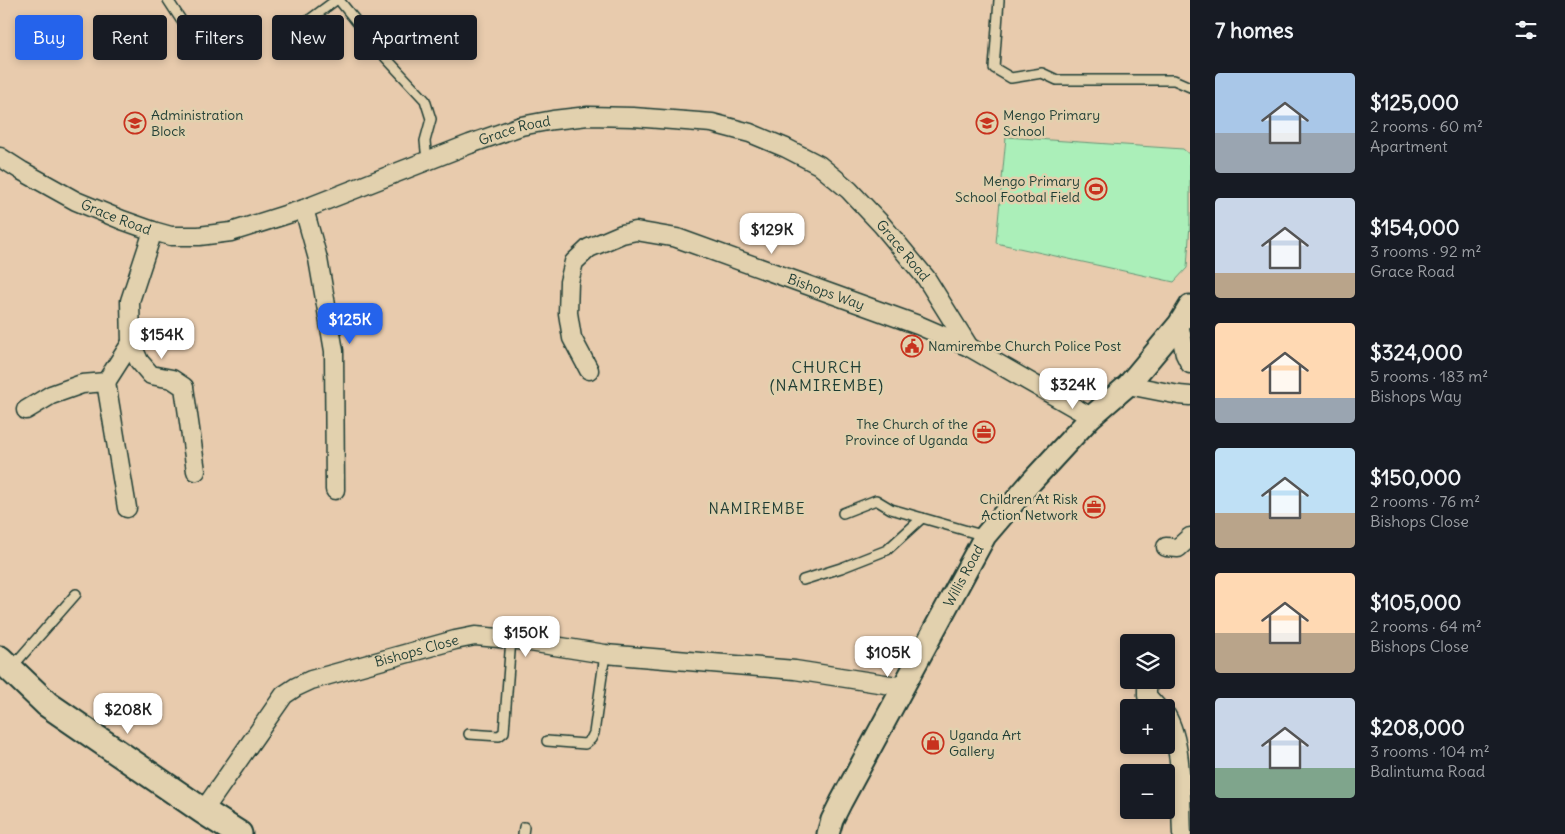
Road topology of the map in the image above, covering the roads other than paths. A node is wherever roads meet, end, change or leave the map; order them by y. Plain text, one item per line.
1 (168, 0) edge
2 (338, 0) edge
3 (999, 0) edge
4 (178, 15) edge
5 (317, 15) edge
6 (1190, 87) edge
7 (0, 157) edge
8 (429, 160) junction
9 (304, 209) junction
10 (153, 232) junction
11 (1190, 306) edge
12 (1179, 324) junction
13 (130, 344) junction
14 (969, 346) junction
15 (1190, 364) edge
16 (589, 370) dead end
17 (106, 382) junction
18 (1128, 385) junction
19 (1190, 396) edge
20 (26, 410) dead end
21 (1091, 417) junction
22 (196, 471) dead end
23 (335, 490) dead end
24 (127, 508) dead end
25 (842, 513) dead end
26 (922, 518) junction
27 (985, 536) junction
28 (1190, 537) edge
29 (1166, 547) dead end
30 (803, 580) dead end
31 (76, 594) dead end
32 (511, 639) junction
33 (605, 654) junction
34 (5, 664) edge
35 (904, 686) junction
36 (470, 734) dead end
37 (1175, 739) edge
38 (547, 742) dead end
39 (203, 811) junction
40 (239, 834) edge
41 (828, 834) edge
42 (1182, 834) edge

1 - 4 lane
2 - 5 lane
2 - 8 lane
3 - 6 lane
7 - 10 street, Grace Road
8 - 9 street, Grace Road
8 - 14 street, Grace Road
9 - 10 street, Grace Road
9 - 23 street
10 - 13 street
11 - 12 street, Willis Road
12 - 15 street
12 - 18 street, Willis Road
13 - 17 street
13 - 22 street
14 - 16 street, Bishops Way
14 - 21 street, Bishops Way
17 - 20 street
17 - 24 street
18 - 19 street
18 - 21 street, Willis Road
21 - 27 street, Willis Road
25 - 26 lane
26 - 27 lane
26 - 30 lane
27 - 35 street, Willis Road
28 - 29 street
31 - 34 lane
32 - 33 street, Bishops Close
32 - 36 lane
32 - 39 street, Bishops Close
33 - 35 street, Bishops Close
33 - 38 lane
34 - 39 main road
35 - 41 street, Willis Road
37 - 42 street
39 - 40 main road

